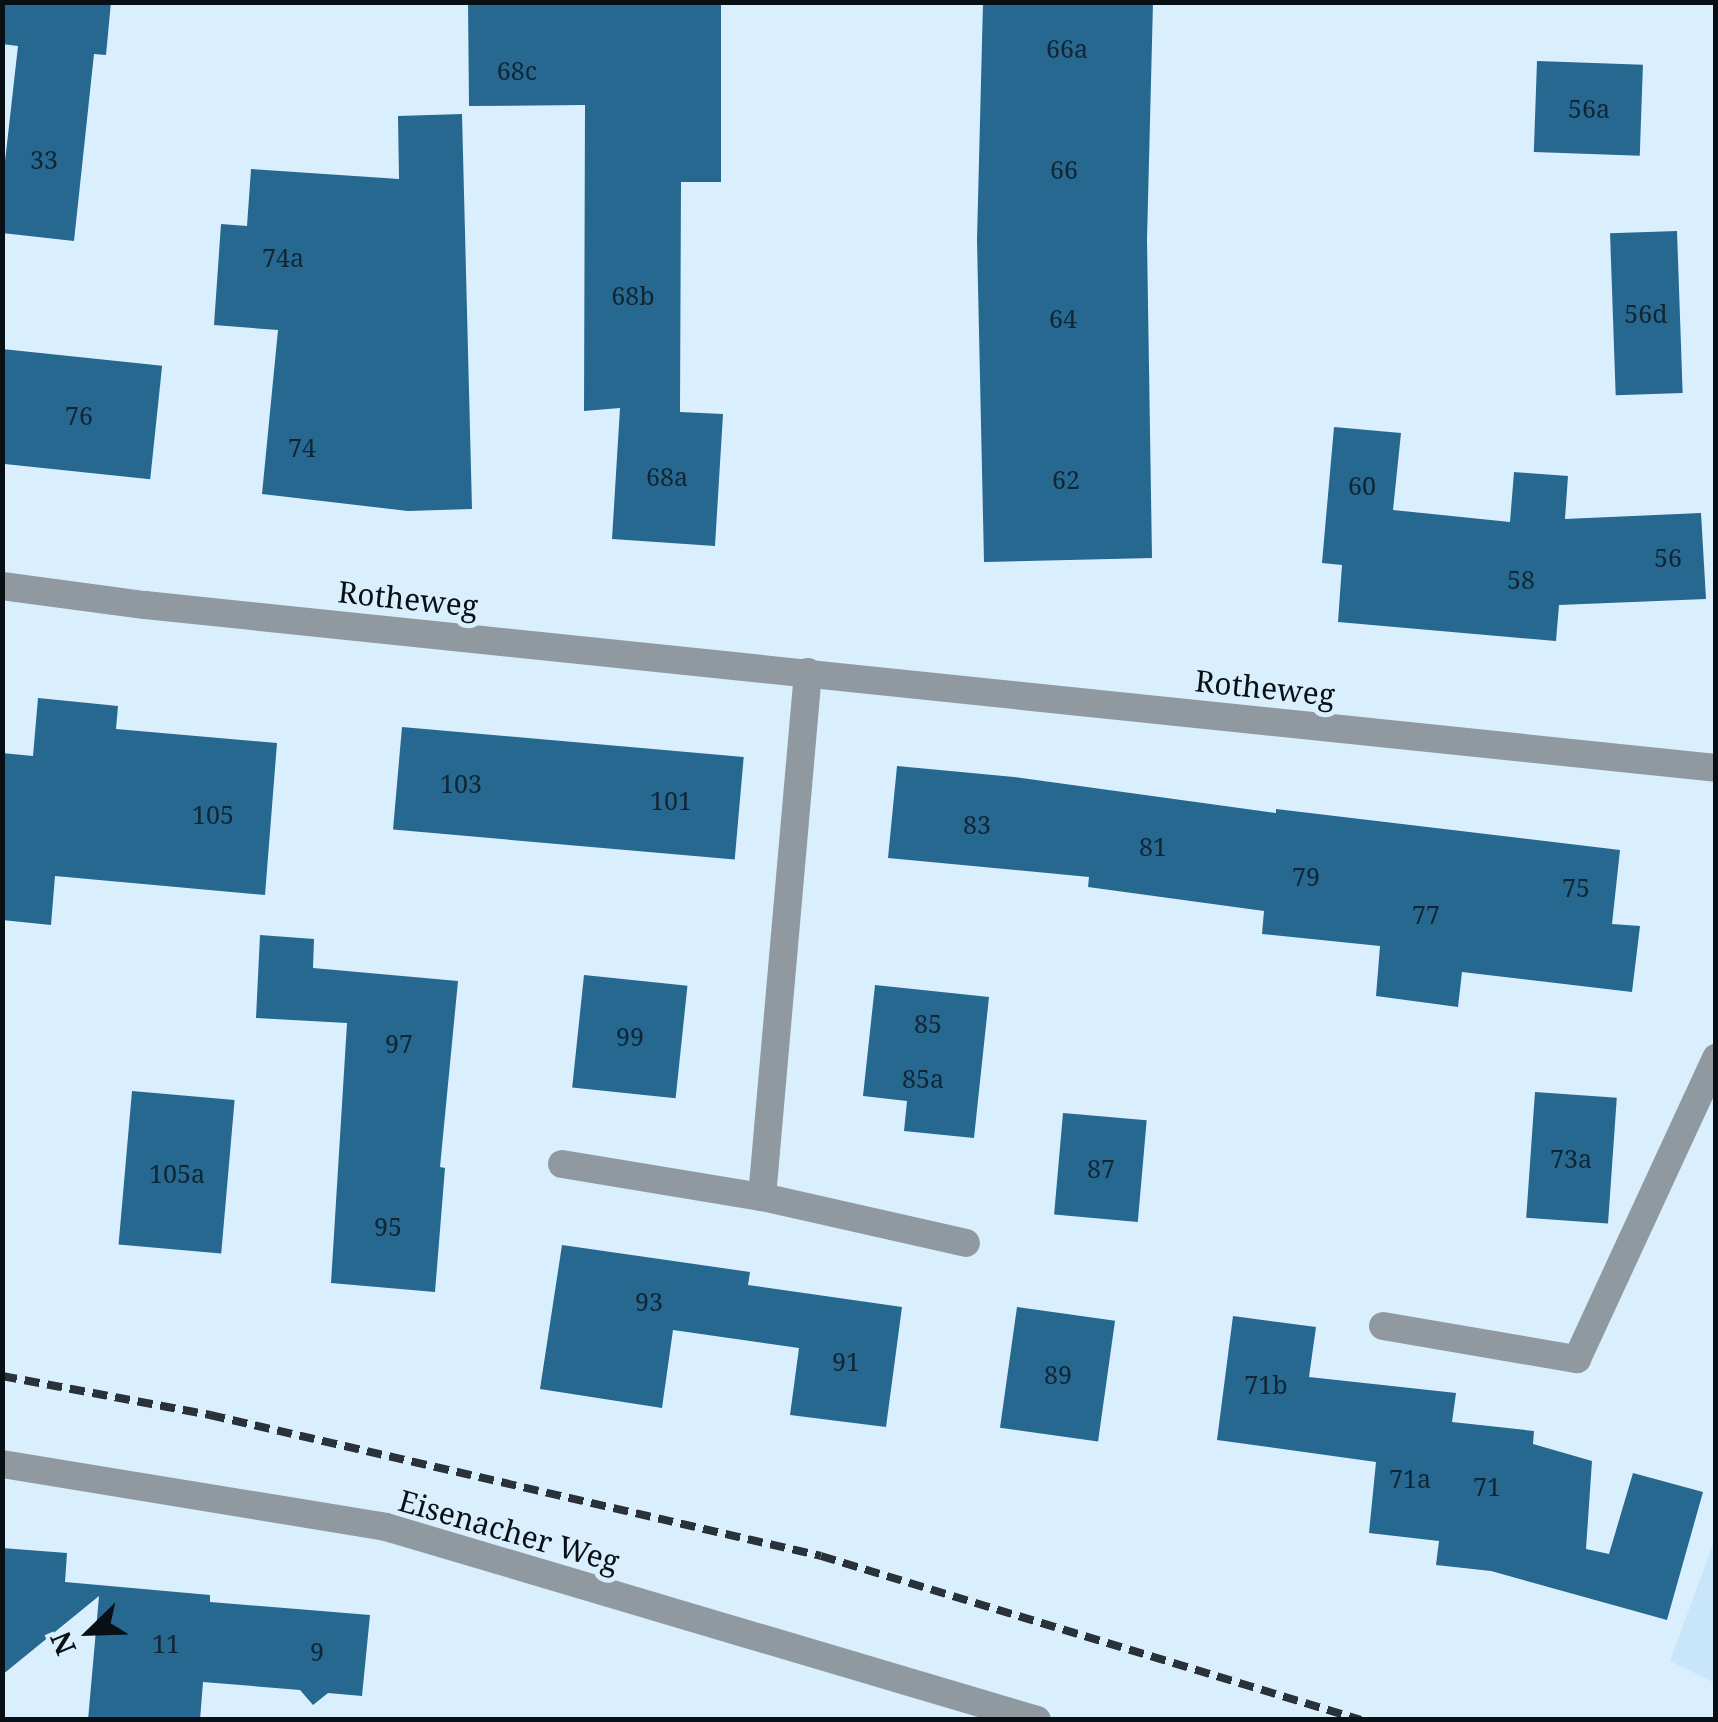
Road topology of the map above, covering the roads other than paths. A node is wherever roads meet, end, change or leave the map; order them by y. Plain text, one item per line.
1 (2, 586) edge
2 (808, 672) junction
3 (1716, 768) edge
4 (1716, 1058) edge
5 (562, 1164) dead end
6 (762, 1197) junction
7 (966, 1243) dead end
8 (1382, 1326) dead end
9 (2, 1464) edge
10 (987, 1713) edge
11 (1037, 1720) edge

1 - 2 street, Rotheweg
2 - 3 street, Rotheweg
2 - 6 street
4 - 8 street
5 - 6 street
6 - 7 street
9 - 10 street, Eisenacher Weg
10 - 11 street, Eisenacher Weg

